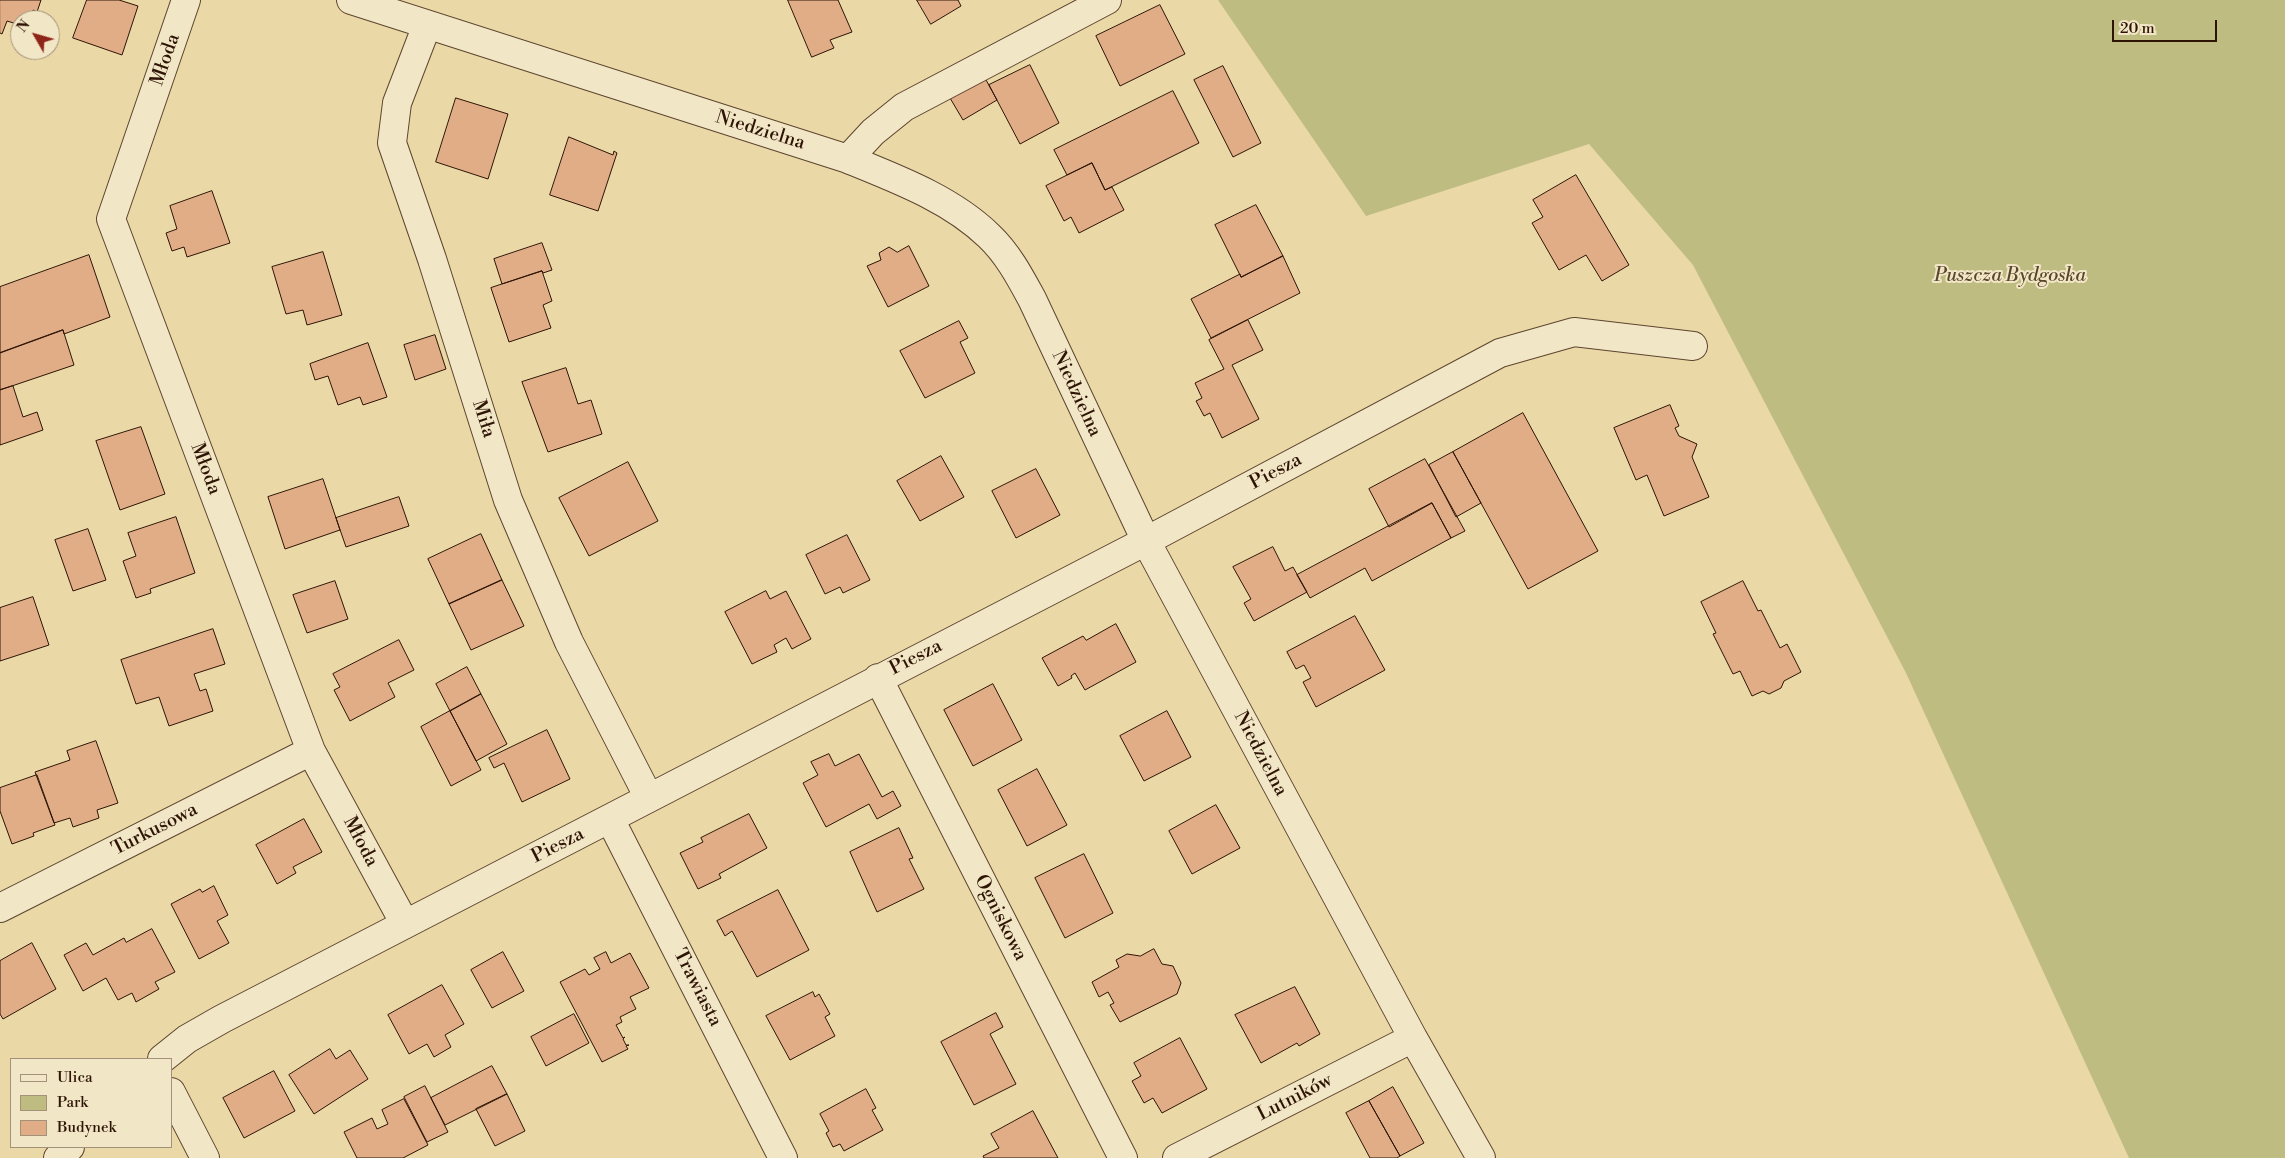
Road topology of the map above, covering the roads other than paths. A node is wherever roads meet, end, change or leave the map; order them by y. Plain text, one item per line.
1 (186, 0) edge
2 (351, 0) edge
3 (1108, 0) edge
4 (427, 25) junction
5 (848, 159) junction
6 (1693, 346) dead end
7 (1146, 540) junction
8 (878, 678) junction
9 (311, 751) junction
10 (649, 798) junction
11 (610, 819) junction
12 (0, 908) edge
13 (405, 924) junction
14 (1413, 1038) junction
15 (163, 1058) edge
16 (172, 1094) edge
17 (69, 1148) edge
18 (58, 1158) edge
19 (204, 1158) edge
20 (783, 1158) edge
21 (1123, 1158) edge
22 (1177, 1158) edge
23 (1481, 1158) edge

1 - 9 street, Młoda
2 - 4 street, Niedzielna
3 - 5 street
4 - 5 street, Niedzielna
4 - 10 street, Miła
5 - 7 street, Niedzielna
6 - 7 street, Piesza
7 - 8 street, Piesza
7 - 14 street, Niedzielna
8 - 10 street, Piesza
8 - 21 street, Ogniskowa
9 - 12 street, Turkusowa
9 - 13 street, Młoda
10 - 11 street, Piesza
11 - 13 street, Piesza
11 - 20 street, Trawiasta
13 - 15 street, Piesza
14 - 22 street, Lutników
14 - 23 street, Niedzielna
16 - 19 street
17 - 18 street

